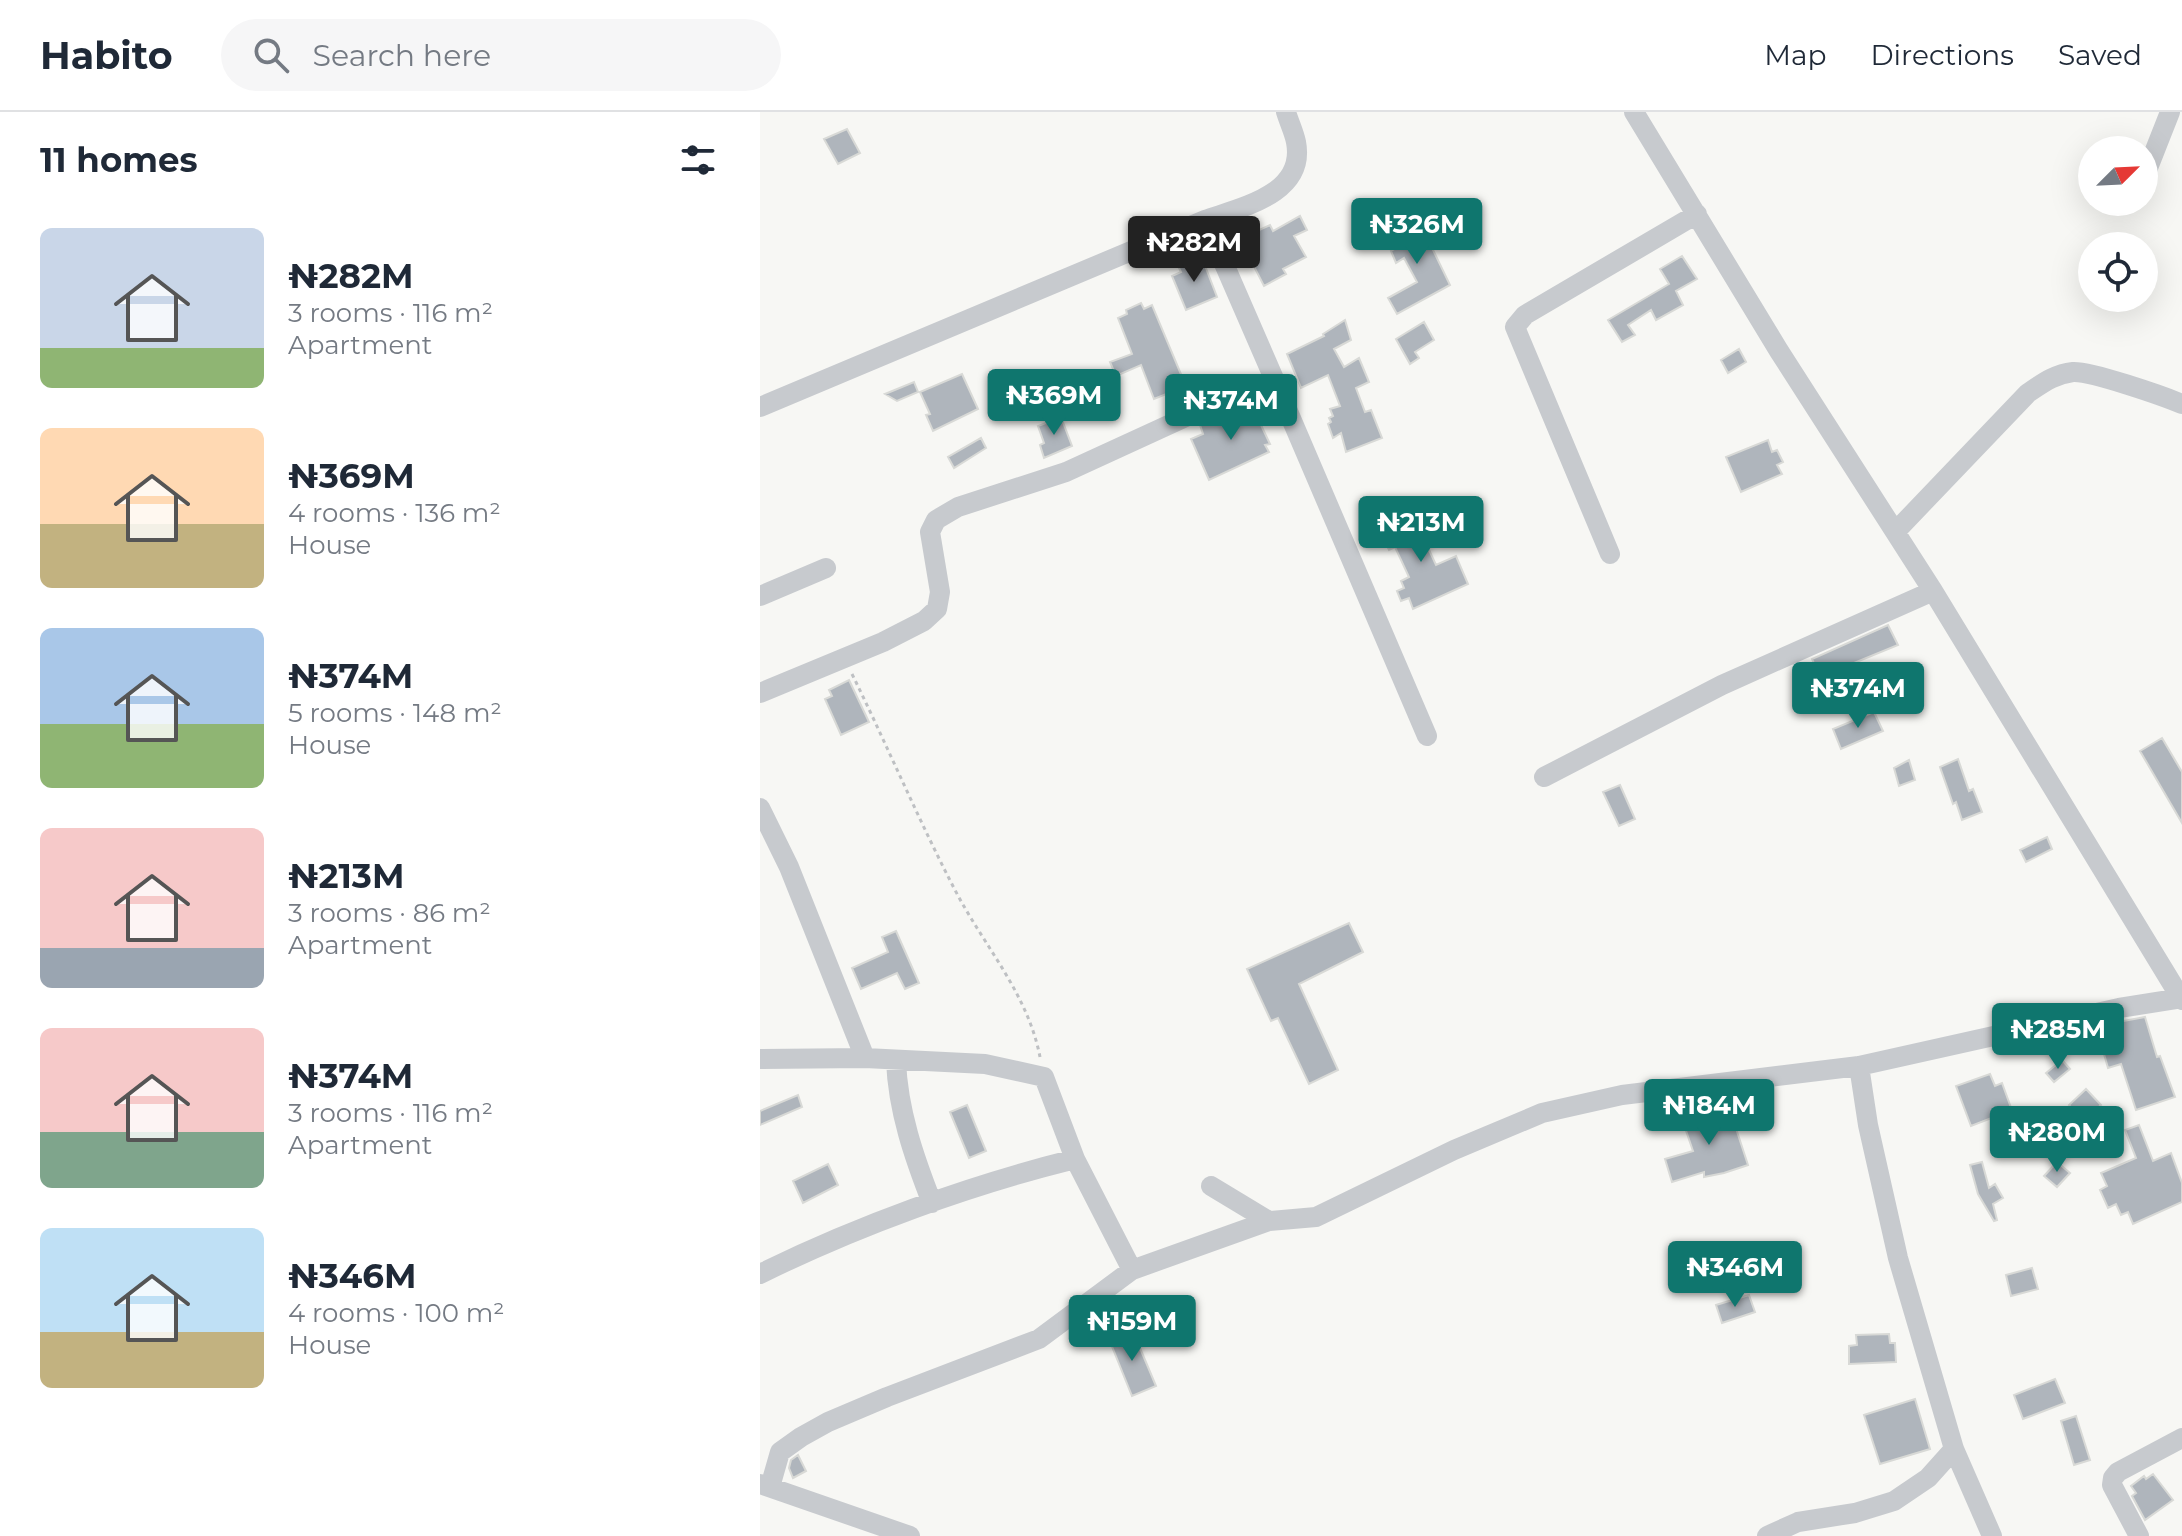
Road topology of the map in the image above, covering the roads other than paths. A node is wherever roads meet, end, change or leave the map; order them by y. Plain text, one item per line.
1 (1286, 112) edge
2 (1634, 112) edge
3 (2170, 112) edge
4 (2158, 142) edge
5 (1697, 214) junction
6 (1205, 220) junction
7 (1275, 381) junction
8 (2182, 404) edge
9 (760, 407) edge
10 (1896, 531) junction
11 (1610, 554) dead end
12 (826, 568) dead end
13 (1933, 591) junction
14 (760, 596) edge
15 (760, 693) edge
16 (1427, 736) dead end
17 (1544, 777) dead end
18 (760, 808) edge
19 (2182, 998) edge
20 (865, 1058) junction
21 (760, 1059) edge
22 (896, 1061) junction
23 (1859, 1066) junction
24 (1075, 1159) junction
25 (1211, 1186) dead end
26 (932, 1203) junction
27 (1269, 1221) junction
28 (1132, 1270) junction
29 (760, 1274) edge
30 (2182, 1438) edge
31 (1954, 1449) junction
32 (765, 1485) edge
33 (910, 1536) edge
34 (1767, 1536) edge
35 (1992, 1536) edge
36 (2139, 1536) edge

1 - 6 street
2 - 5 street
3 - 4 street
5 - 10 street
5 - 11 street
6 - 7 street
6 - 9 street
7 - 15 street
7 - 16 street
8 - 10 street
10 - 13 street
12 - 14 street
13 - 17 street
13 - 19 street
18 - 20 street
19 - 23 street
20 - 21 street
20 - 22 street
22 - 24 street
22 - 26 street
23 - 27 street
23 - 31 street
24 - 26 street
24 - 28 street
25 - 27 street
26 - 29 street
27 - 28 street
28 - 32 street
30 - 36 street
31 - 34 street
31 - 35 street
32 - 33 street

